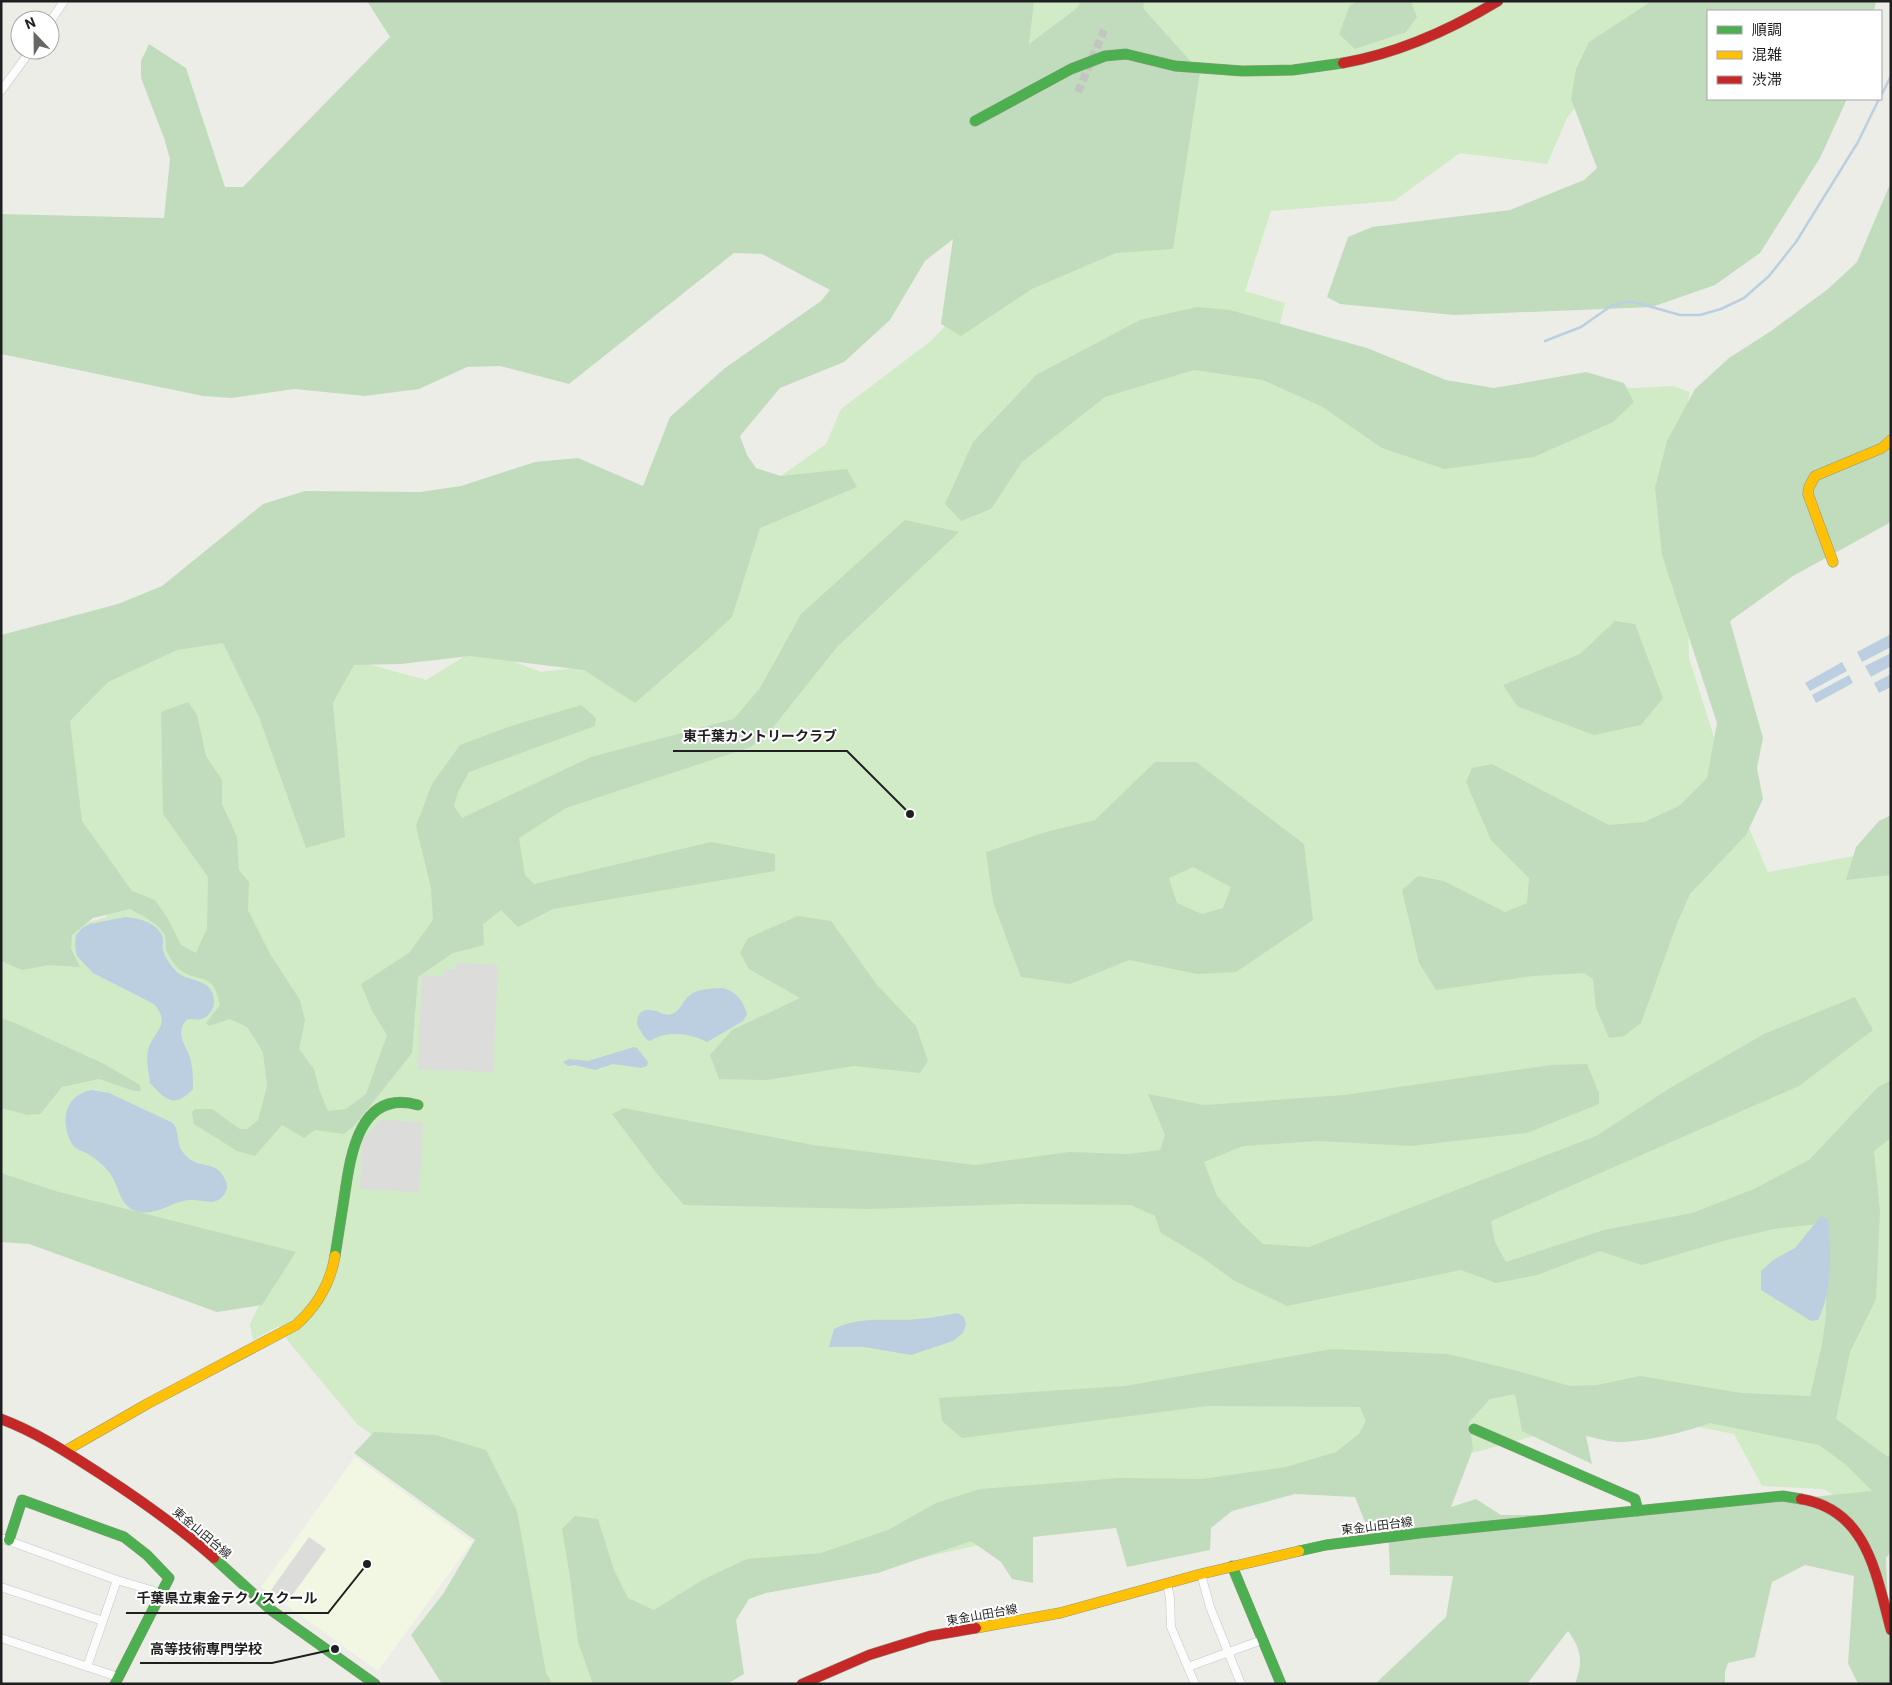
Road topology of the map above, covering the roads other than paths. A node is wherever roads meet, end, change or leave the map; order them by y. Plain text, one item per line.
1 (1498, 1) edge
2 (24, 60) edge
3 (1, 91) edge
4 (975, 121) dead end
5 (1891, 440) edge
6 (1833, 562) dead end
7 (418, 1105) dead end
8 (1, 1419) edge
9 (1474, 1428) dead end
10 (65, 1451) junction
11 (1638, 1511) junction
12 (5, 1539) edge
13 (1232, 1566) junction
14 (1201, 1574) junction
15 (117, 1580) junction
16 (1167, 1583) junction
17 (1, 1587) edge
18 (161, 1593) junction
19 (102, 1621) junction
20 (1891, 1630) edge
21 (1, 1638) edge
22 (1262, 1640) junction
23 (1228, 1653) junction
24 (87, 1667) junction
25 (1188, 1668) junction
26 (117, 1680) edge
27 (376, 1684) edge
28 (802, 1684) edge
29 (1195, 1684) edge
30 (1241, 1684) edge
31 (1281, 1684) edge

1 - 4 street
2 - 3 street
5 - 6 street
7 - 10 street
8 - 10 street, 東金山田台線
9 - 11 street
10 - 27 street, 東金山田台線
11 - 13 street, 東金山田台線
11 - 20 street, 東金山田台線
12 - 15 street
12 - 18 street
13 - 14 street, 東金山田台線
13 - 22 street
14 - 16 street, 東金山田台線
14 - 23 street
15 - 18 street
15 - 19 street
16 - 25 street
16 - 28 street, 東金山田台線
17 - 19 street
18 - 26 street
19 - 24 street
21 - 24 street
22 - 23 street
22 - 31 street
23 - 25 street
23 - 30 street
24 - 26 street
25 - 29 street

